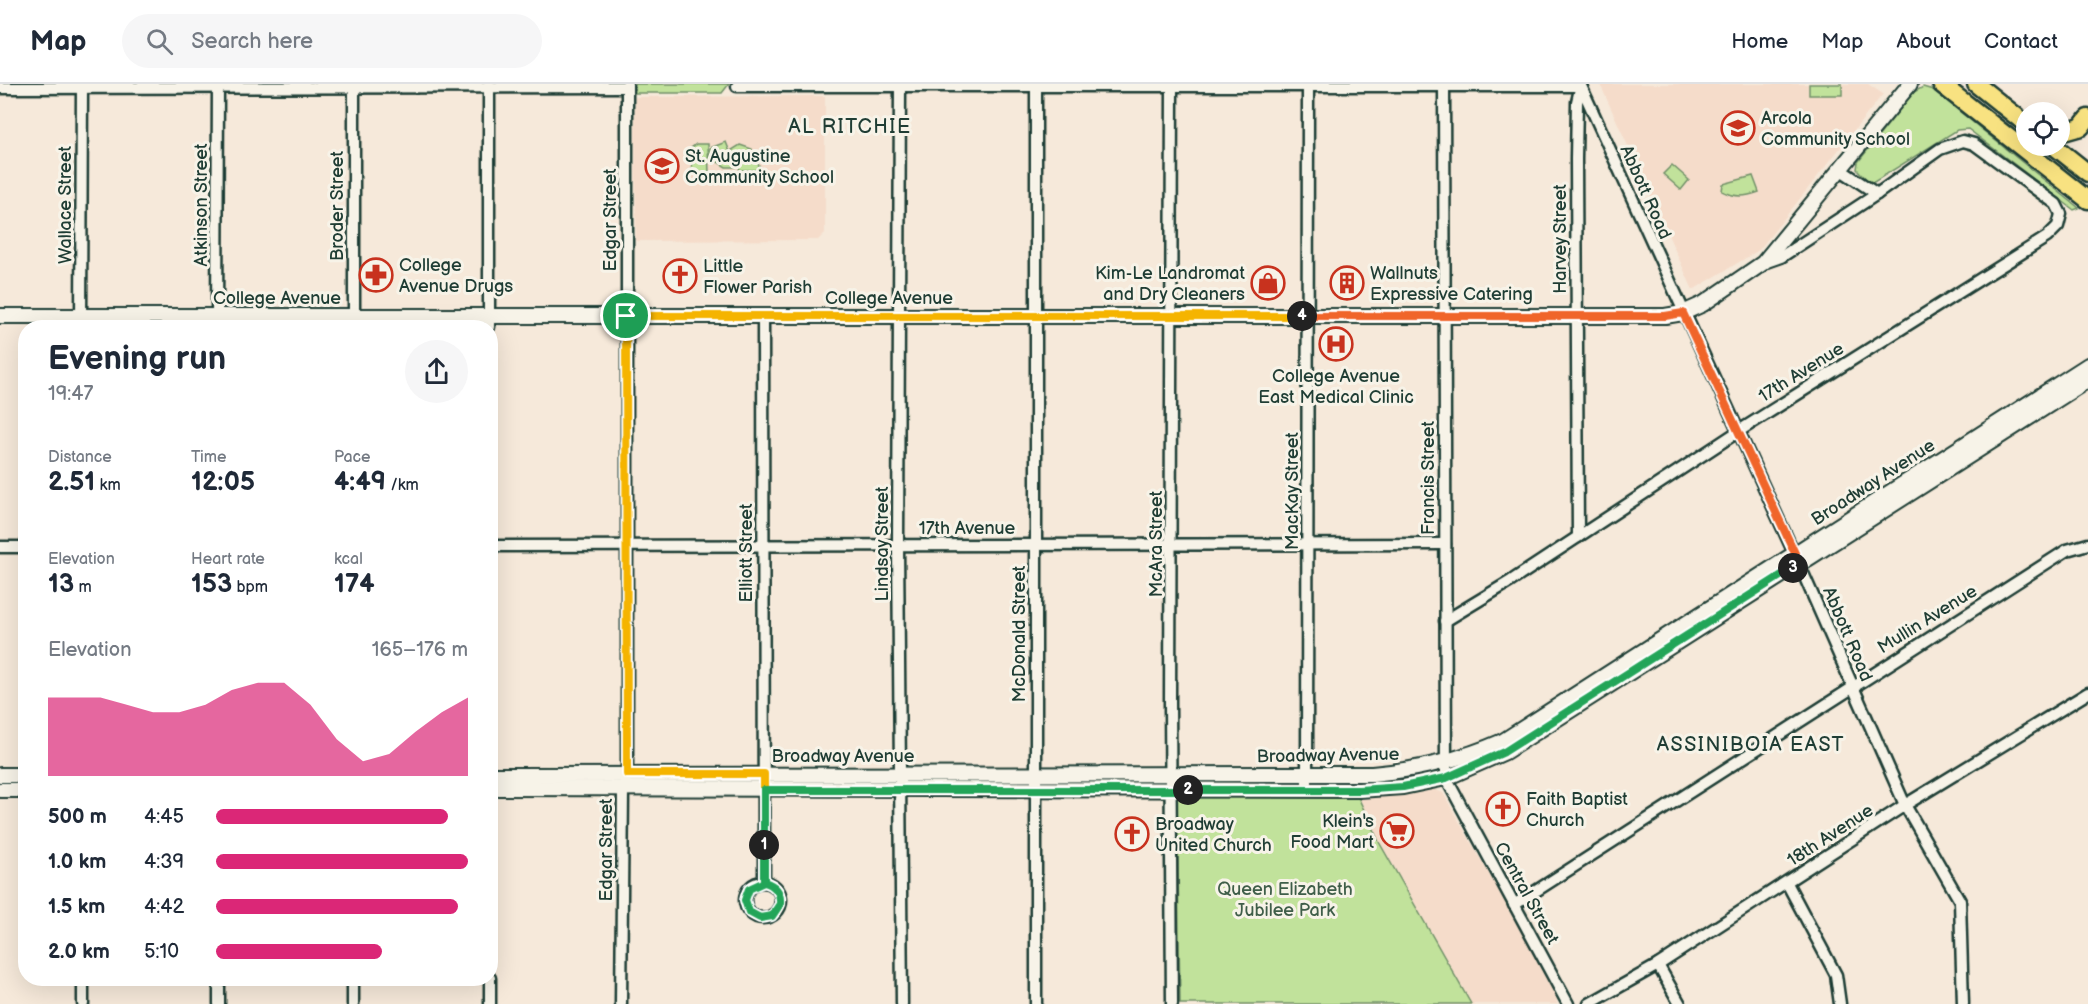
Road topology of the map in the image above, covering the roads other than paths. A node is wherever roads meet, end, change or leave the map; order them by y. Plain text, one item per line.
1 (1910, 84) edge
2 (1941, 84) edge
3 (1976, 84) edge
4 (627, 85) edge
5 (900, 85) edge
6 (1036, 85) edge
7 (1173, 85) edge
8 (1308, 85) edge
9 (1444, 85) edge
10 (1581, 85) edge
11 (82, 86) edge
12 (218, 86) edge
13 (354, 86) edge
14 (489, 86) edge
15 (737, 86) dead end
16 (0, 88) edge
17 (2016, 116) edge
18 (2088, 118) edge
19 (2070, 130) edge
20 (2067, 156) edge
21 (1841, 170) junction
22 (2088, 173) edge
23 (2020, 179) joint
24 (1877, 194) junction
25 (2088, 200) edge
26 (1763, 263) junction
27 (1683, 313) junction
28 (0, 316) edge
29 (626, 316) junction
30 (763, 316) junction
31 (898, 316) junction
32 (1036, 316) junction
33 (1173, 316) junction
34 (1307, 316) junction
35 (1444, 317) junction
36 (1577, 317) junction
37 (65, 320) edge
38 (81, 320) edge
39 (216, 320) edge
40 (354, 320) edge
41 (489, 320) edge
42 (498, 322) edge
43 (2088, 365) edge
44 (2088, 380) edge
45 (1739, 431) junction
46 (1578, 537) junction
47 (1173, 544) junction
48 (1308, 544) junction
49 (1444, 544) junction
50 (2088, 544) edge
51 (898, 545) junction
52 (1036, 545) junction
53 (498, 546) edge
54 (626, 546) junction
55 (763, 546) junction
56 (0, 547) edge
57 (18, 547) edge
58 (1797, 559) junction
59 (1444, 621) junction
60 (1852, 686) junction
61 (2088, 693) edge
62 (1445, 764) junction
63 (627, 774) junction
64 (764, 774) junction
65 (901, 774) junction
66 (1036, 774) junction
67 (1171, 774) junction
68 (0, 775) edge
69 (18, 775) edge
70 (498, 775) edge
71 (1307, 775) junction
72 (1446, 778) junction
73 (498, 788) edge
74 (0, 790) edge
75 (18, 790) edge
76 (623, 790) junction
77 (764, 790) junction
78 (1171, 790) junction
79 (1307, 790) junction
80 (901, 791) junction
81 (1036, 791) junction
82 (1905, 805) junction
83 (764, 882) dead end
84 (1786, 883) junction
85 (1514, 905) junction
86 (1658, 965) junction
87 (83, 986) edge
88 (219, 986) edge
89 (353, 986) edge
90 (490, 986) edge
91 (83, 1004) edge
92 (219, 1004) edge
93 (353, 1004) edge
94 (490, 1004) edge
95 (621, 1004) edge
96 (902, 1004) edge
97 (1036, 1004) edge
98 (1172, 1004) edge
99 (1568, 1004) edge
100 (1589, 1004) edge
101 (1680, 1004) edge
102 (1840, 1004) edge
103 (1963, 1004) edge

1 - 21 street, College Avenue
2 - 25 main road
3 - 17 main road
4 - 14 street
4 - 29 street, Edgar Street
5 - 6 street
5 - 15 street
5 - 31 street, Lindsay Street
6 - 7 street
6 - 32 street, McDonald Street
7 - 8 street
7 - 33 street, McAra Street
8 - 9 street
8 - 34 street, MacKay Street
9 - 10 street
9 - 35 street, Francis Street
10 - 27 street, Abbott Road
10 - 36 street, Harvey Street
11 - 12 street
11 - 16 street
11 - 38 street, Wallace Street
12 - 13 street
12 - 39 street, Atkinson Street
13 - 14 street
13 - 40 street, Broder Street
14 - 41 street
18 - 19 main road
20 - 22 main road
21 - 24 street
21 - 26 street, College Avenue
23 - 24 street, College Avenue
23 - 45 street, 17th Avenue
24 - 26 street, College Avenue
26 - 27 street, College Avenue
27 - 36 street, College Avenue
27 - 45 street, Abbott Road
28 - 37 street, College Avenue
29 - 30 street, College Avenue
29 - 42 street, College Avenue
29 - 54 street, Edgar Street
30 - 31 street, College Avenue
30 - 55 street, Elliott Street
31 - 32 street, College Avenue
31 - 51 street, Lindsay Street
32 - 33 street, College Avenue
32 - 52 street, McDonald Street
33 - 34 street, College Avenue
33 - 47 street, McAra Street
34 - 35 street, College Avenue
34 - 48 street, MacKay Street
35 - 36 street, College Avenue
35 - 49 street, Francis Street
36 - 46 street, Harvey Street
43 - 58 street, Broadway Avenue
44 - 58 street, Broadway Avenue
45 - 46 street, 17th Avenue
45 - 58 street, Abbott Road
46 - 59 street, 17th Avenue
47 - 48 street, 17th Avenue
47 - 52 street, 17th Avenue
47 - 67 street, McAra Street
48 - 49 street, 17th Avenue
48 - 71 street, MacKay Street
49 - 59 street, Francis Street
50 - 60 street, Mullin Avenue
51 - 52 street, 17th Avenue
51 - 55 street, 17th Avenue
51 - 65 street, Lindsay Street
52 - 66 street, McDonald Street
53 - 54 street, 17th Avenue
54 - 55 street, 17th Avenue
54 - 63 street, Edgar Street
55 - 64 street, Elliott Street
56 - 57 street
58 - 60 street, Abbott Road
58 - 62 street, Broadway Avenue
58 - 72 street, Broadway Avenue
59 - 62 street, Francis Street
60 - 82 street, Abbott Road
60 - 85 street, Mullin Avenue
61 - 82 street, 18th Avenue
62 - 71 street, Broadway Avenue
62 - 72 street, Central Street
63 - 64 street, Broadway Avenue
63 - 70 street, Broadway Avenue
63 - 76 street, Edgar Street
64 - 65 street, Broadway Avenue
64 - 77 street, Elliott Street
65 - 66 street, Broadway Avenue
65 - 80 street, Lindsay Street
66 - 67 street, Broadway Avenue
66 - 81 street, McDonald Street
67 - 71 street, Broadway Avenue
67 - 78 street, McAra Street
68 - 69 street
71 - 79 street, MacKay Street
72 - 79 street, Broadway Avenue
72 - 85 street, Central Street
73 - 76 street, Broadway Avenue
74 - 75 street
76 - 77 street, Broadway Avenue
76 - 95 street, Edgar Street
77 - 80 street, Broadway Avenue
77 - 83 street, Elliott Street
78 - 79 street, Broadway Avenue
78 - 81 street, Broadway Avenue
78 - 98 street, McAra Street
80 - 81 street, Broadway Avenue
80 - 96 street, Lindsay Street
81 - 97 street, McDonald Street
82 - 84 street, 18th Avenue
82 - 103 street, Abbott Road
84 - 86 street, 18th Avenue
84 - 102 street
85 - 99 street, Central Street
86 - 100 street, 18th Avenue
86 - 101 street
87 - 91 street
88 - 92 street
89 - 93 street
90 - 94 street

